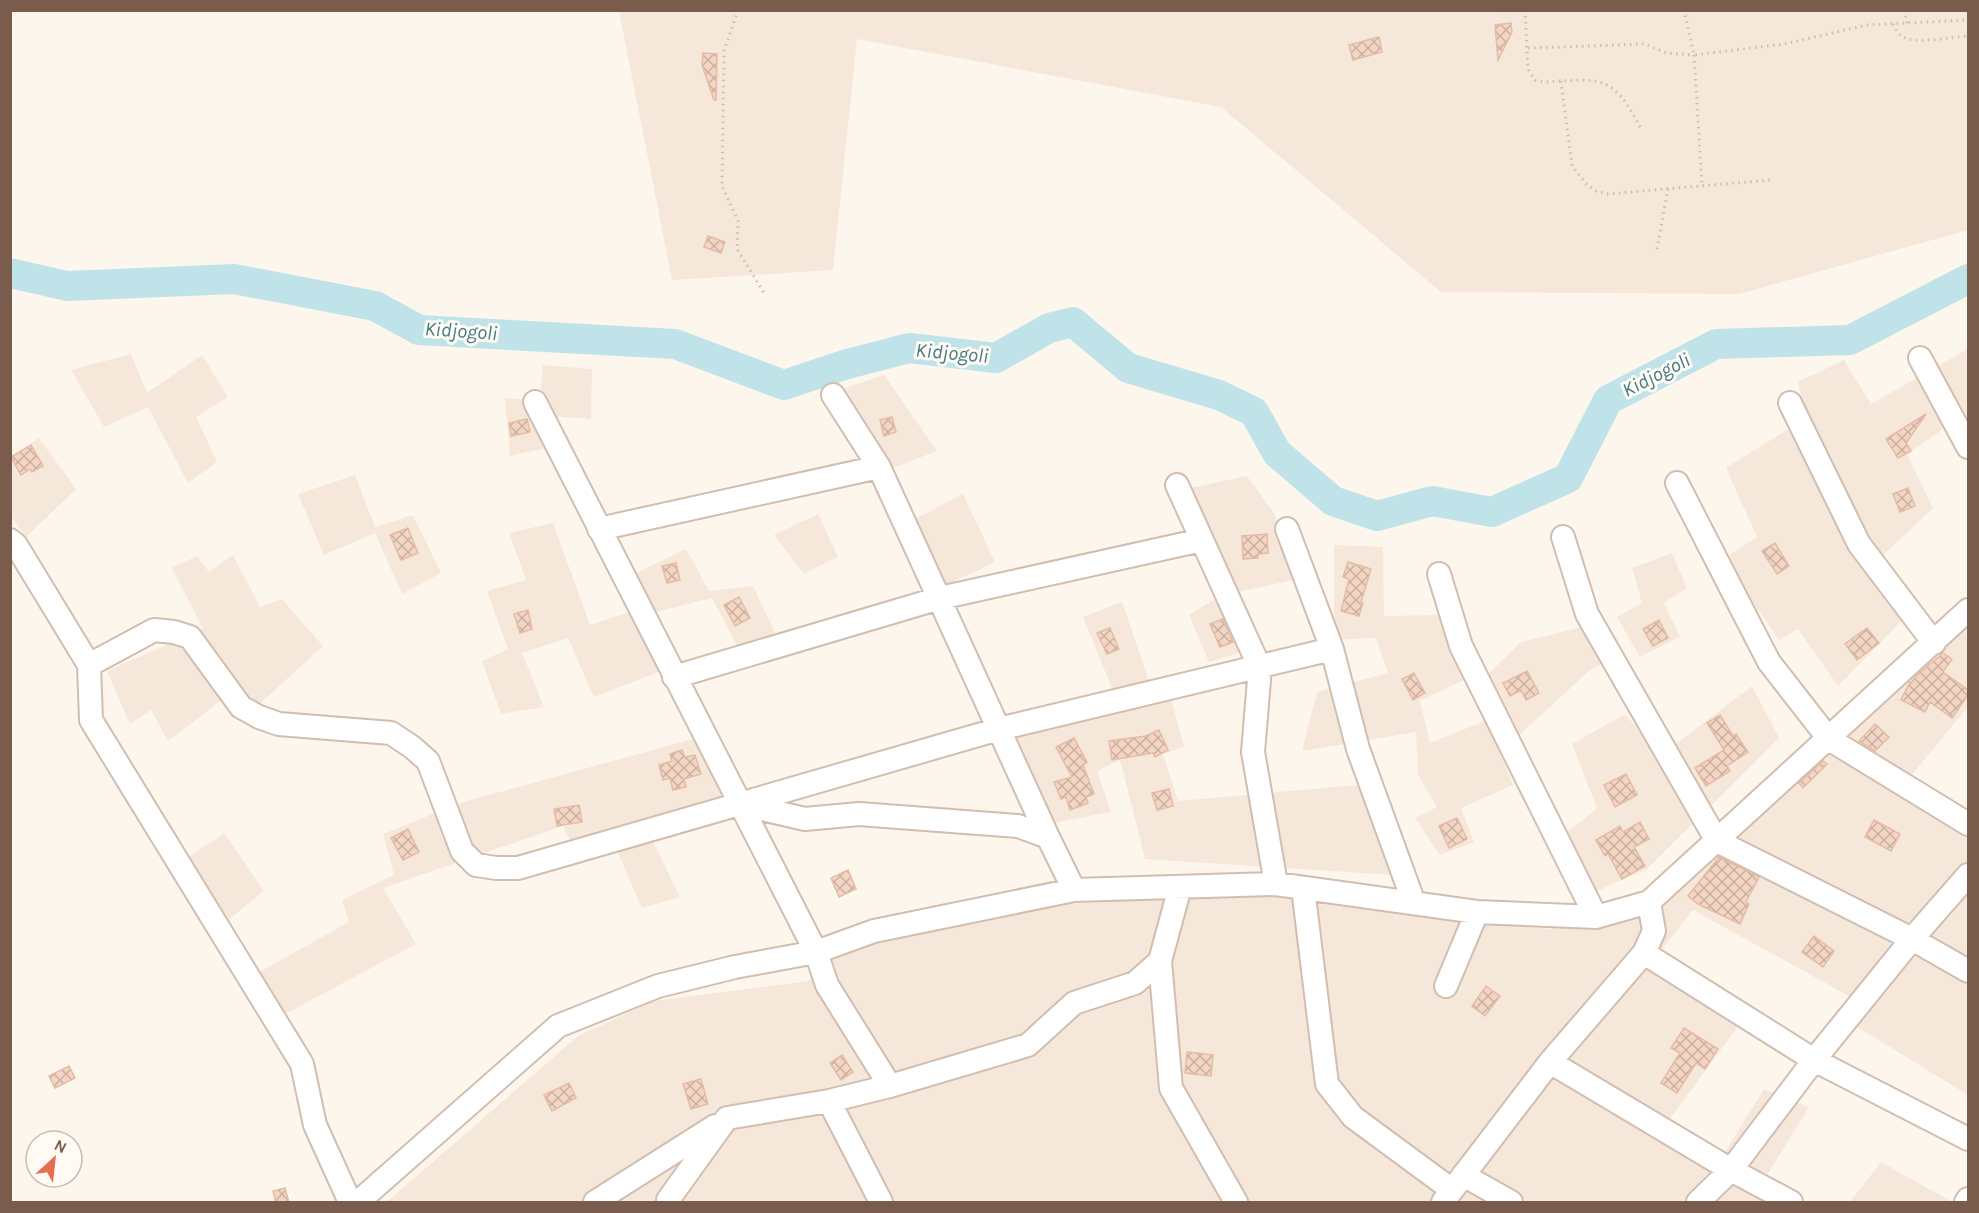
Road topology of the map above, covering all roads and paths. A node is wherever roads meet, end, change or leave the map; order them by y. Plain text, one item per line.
1 (738, 10) edge
2 (1455, 10) edge
3 (1687, 10) edge
4 (1906, 10) edge
5 (1525, 11) edge
6 (1968, 20) edge
7 (1907, 23) junction
8 (1893, 24) junction
9 (1968, 36) edge
10 (1528, 48) junction
11 (1694, 55) junction
12 (1561, 81) junction
13 (1641, 129) dead end
14 (1770, 180) dead end
15 (1702, 185) junction
16 (1668, 188) junction
17 (1657, 249) dead end
18 (764, 293) dead end
19 (1920, 358) dead end
20 (832, 395) dead end
21 (536, 402) dead end
22 (1790, 403) dead end
23 (1968, 447) edge
24 (879, 467) junction
25 (1677, 483) dead end
26 (1177, 485) dead end
27 (599, 529) junction
28 (1287, 529) dead end
29 (1563, 537) dead end
30 (10, 540) edge
31 (1202, 540) junction
32 (1440, 574) dead end
33 (940, 598) junction
34 (1968, 610) edge
35 (1934, 643) junction
36 (1332, 649) junction
37 (89, 664) junction
38 (1260, 668) junction
39 (674, 677) junction
40 (999, 729) junction
41 (1829, 739) junction
42 (738, 803) junction
43 (1968, 824) edge
44 (1048, 837) junction
45 (1717, 841) junction
46 (1968, 875) edge
47 (1276, 884) junction
48 (1180, 887) junction
49 (1303, 888) junction
50 (1074, 890) junction
51 (1414, 903) junction
52 (1649, 903) junction
53 (1477, 912) junction
54 (1596, 917) junction
55 (1912, 939) junction
56 (816, 952) junction
57 (1644, 953) junction
58 (1160, 961) junction
59 (1968, 971) edge
60 (1446, 986) dead end
61 (1814, 1059) junction
62 (1550, 1062) junction
63 (890, 1086) junction
64 (829, 1101) junction
65 (726, 1118) junction
66 (1968, 1139) edge
67 (1731, 1170) junction
68 (1453, 1189) edge
69 (1968, 1199) edge
70 (350, 1203) edge
71 (358, 1203) edge
72 (595, 1203) edge
73 (668, 1203) edge
74 (881, 1203) edge
75 (1236, 1203) edge
76 (1511, 1203) edge
77 (1698, 1203) edge
78 (1791, 1203) edge
79 (1966, 1203) edge

1 - 18 path
2 - 5 path
3 - 11 path
4 - 7 path
5 - 10 path
6 - 7 path
7 - 8 path
8 - 9 path
8 - 11 path
10 - 11 path
10 - 12 path
11 - 15 path
12 - 13 path
12 - 16 path
14 - 15 path
15 - 16 path
16 - 17 path
19 - 23 street
20 - 24 street
21 - 27 street
22 - 35 street
24 - 27 street
24 - 33 street
25 - 41 street
26 - 31 street
27 - 39 street
28 - 36 street
29 - 45 street
30 - 37 street
31 - 33 street
31 - 38 street
32 - 54 street
33 - 39 street
33 - 40 street
34 - 35 street
35 - 41 street
36 - 38 street
36 - 51 street
37 - 42 street
37 - 70 street
38 - 40 street
38 - 47 street
39 - 42 street
40 - 42 street
40 - 44 street
41 - 43 street
41 - 45 street
42 - 44 street
42 - 56 street
44 - 50 street
45 - 52 street
45 - 55 street
46 - 55 street
47 - 48 street
47 - 49 street
48 - 50 street
48 - 58 street
49 - 51 street
49 - 68 street
50 - 56 street
51 - 53 street
52 - 54 street
52 - 57 street
53 - 54 street
53 - 60 street
55 - 59 street
55 - 61 street
56 - 63 street
56 - 71 street
57 - 61 street
57 - 62 street
58 - 63 street
58 - 75 street
61 - 66 street
61 - 67 street
62 - 67 street
62 - 68 street
63 - 64 street
64 - 65 street
64 - 74 street
65 - 72 street
65 - 73 street
67 - 77 street
67 - 78 street
68 - 76 street
69 - 79 street

